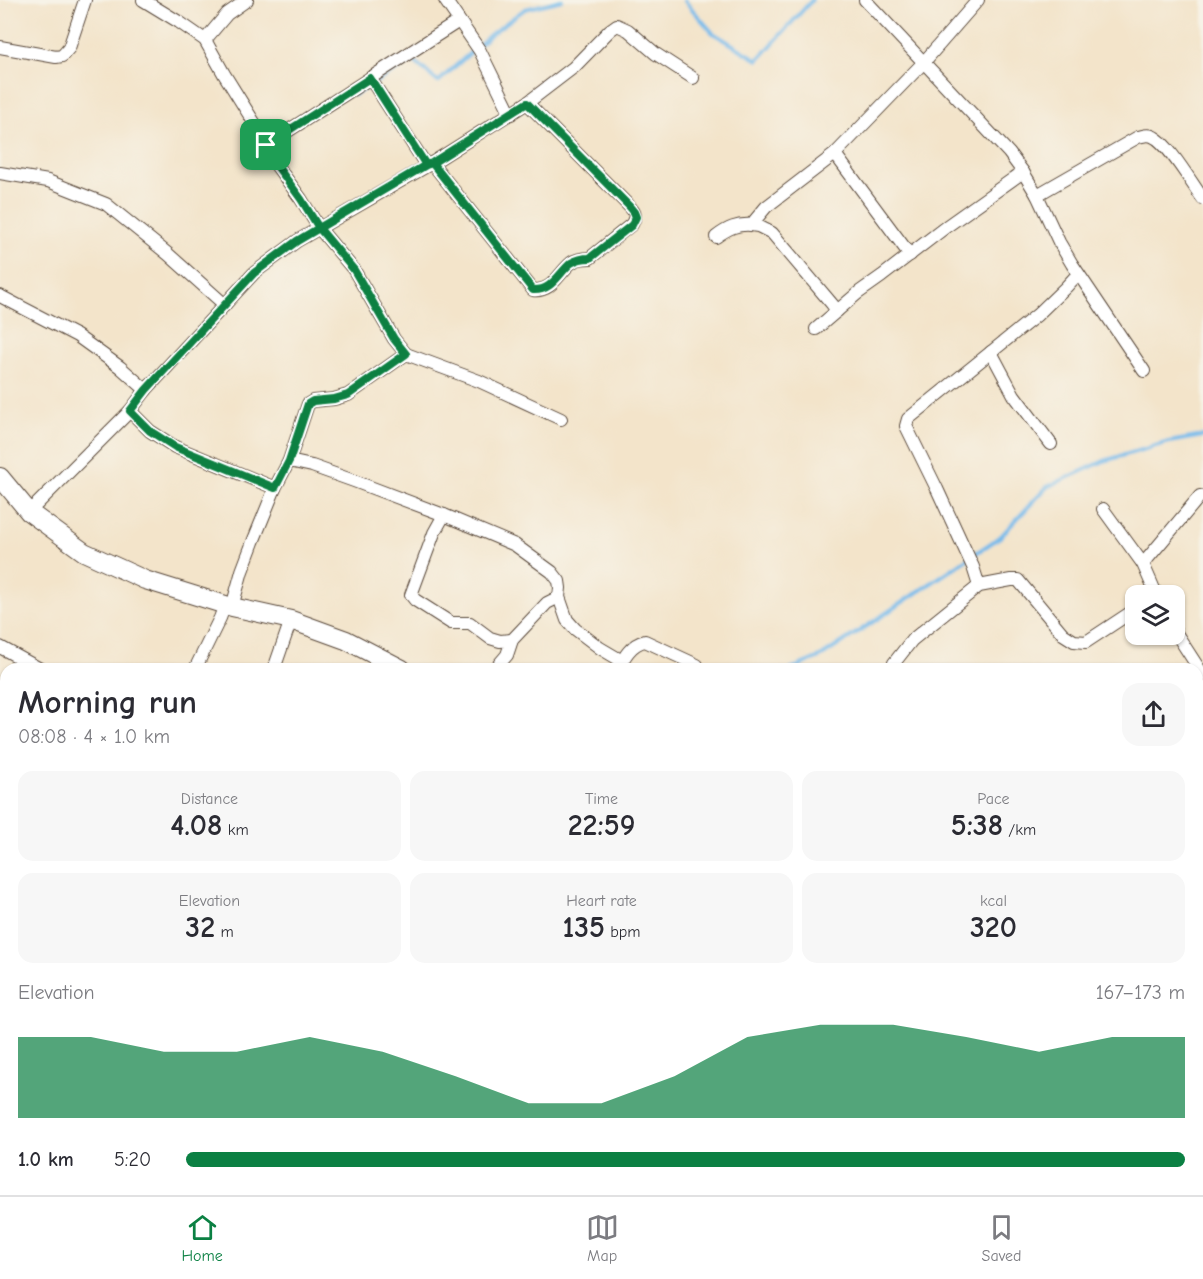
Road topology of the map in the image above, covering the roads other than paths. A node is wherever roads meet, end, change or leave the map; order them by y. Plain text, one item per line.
1 (85, 0) edge
2 (143, 0) edge
3 (247, 0) edge
4 (445, 0) edge
5 (865, 0) edge
6 (978, 0) edge
7 (459, 21) junction
8 (205, 40) junction
9 (0, 47) edge
10 (924, 62) junction
11 (370, 78) junction
12 (693, 78) dead end
13 (527, 103) junction
14 (511, 114) junction
15 (266, 145) junction
16 (835, 154) junction
17 (429, 164) junction
18 (1023, 172) junction
19 (0, 173) edge
20 (1037, 195) junction
21 (1203, 199) edge
22 (751, 225) junction
23 (319, 228) junction
24 (716, 237) dead end
25 (910, 255) junction
26 (1078, 274) junction
27 (0, 296) edge
28 (225, 305) junction
29 (837, 311) junction
30 (816, 329) dead end
31 (991, 352) junction
32 (406, 354) junction
33 (1144, 371) dead end
34 (146, 390) junction
35 (130, 411) junction
36 (561, 419) dead end
37 (1051, 444) dead end
38 (289, 461) junction
39 (0, 477) edge
40 (275, 488) junction
41 (1200, 496) dead end
42 (1103, 509) dead end
43 (29, 512) junction
44 (444, 515) junction
45 (1143, 564) junction
46 (976, 576) junction
47 (1152, 585) edge
48 (559, 597) junction
49 (228, 606) junction
50 (1125, 616) edge
51 (291, 620) junction
52 (512, 640) junction
53 (1184, 645) edge
54 (0, 646) edge
55 (30, 663) edge
56 (198, 663) edge
57 (276, 663) edge
58 (390, 663) edge
59 (500, 663) edge
60 (618, 663) edge
61 (621, 663) edge
62 (693, 663) edge
63 (894, 663) edge
64 (1195, 663) edge

1 - 9 street
2 - 8 street
3 - 8 street
4 - 7 street
5 - 10 street
6 - 10 street
7 - 11 street
7 - 14 street
8 - 15 street
10 - 16 street
10 - 18 street
11 - 15 street
11 - 17 street
12 - 13 street
13 - 14 street
13 - 17 street
14 - 17 street
15 - 23 street
16 - 22 street
16 - 25 street
17 - 23 street
18 - 20 street
18 - 25 street
19 - 28 street
20 - 21 street
20 - 26 street
22 - 24 street
22 - 29 street
23 - 28 street
23 - 32 street
25 - 29 street
26 - 31 street
26 - 33 street
27 - 34 street
28 - 34 street
29 - 30 street
31 - 37 street
31 - 46 street
32 - 36 street
32 - 38 street
34 - 35 street
35 - 40 street
35 - 43 street
38 - 40 street
38 - 44 street
39 - 43 street
40 - 49 street
41 - 45 street
42 - 45 street
43 - 49 street
44 - 48 street
44 - 52 street
45 - 47 street
46 - 50 street
46 - 63 street
48 - 52 street
48 - 60 street
49 - 51 street
49 - 56 street
51 - 57 street
51 - 58 street
52 - 59 street
53 - 64 street
54 - 55 street
61 - 62 street

